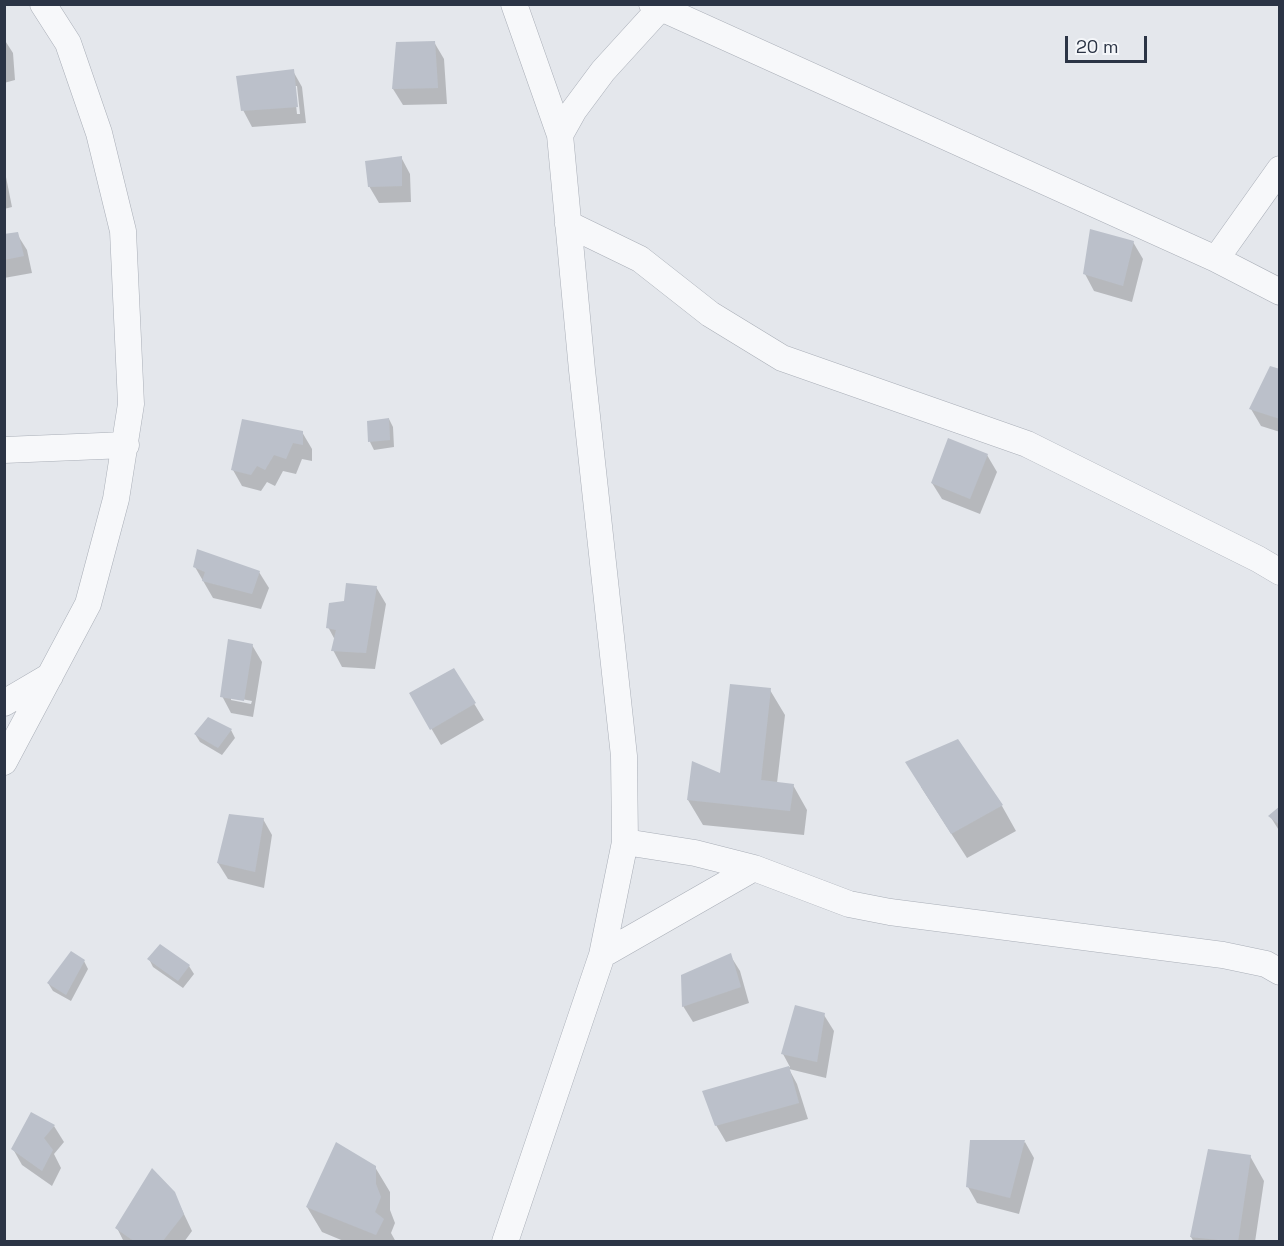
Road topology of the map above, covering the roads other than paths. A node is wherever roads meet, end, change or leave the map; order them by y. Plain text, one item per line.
1 (43, 4) edge
2 (514, 4) edge
3 (659, 6) edge
4 (560, 135) junction
5 (1280, 170) edge
6 (568, 224) junction
7 (1216, 259) junction
8 (1280, 292) edge
9 (126, 445) junction
10 (4, 450) edge
11 (1280, 572) edge
12 (50, 675) junction
13 (4, 703) edge
14 (4, 762) edge
15 (625, 842) junction
16 (754, 868) junction
17 (602, 956) junction
18 (1280, 972) edge
19 (505, 1242) edge

1 - 9 street
2 - 4 street
3 - 4 street
3 - 7 street
4 - 6 street
5 - 7 street
6 - 11 street
6 - 15 street
7 - 8 street
9 - 10 street
9 - 12 street
12 - 13 street
12 - 14 street
15 - 16 street
15 - 17 street
16 - 17 street
16 - 18 street
17 - 19 street

